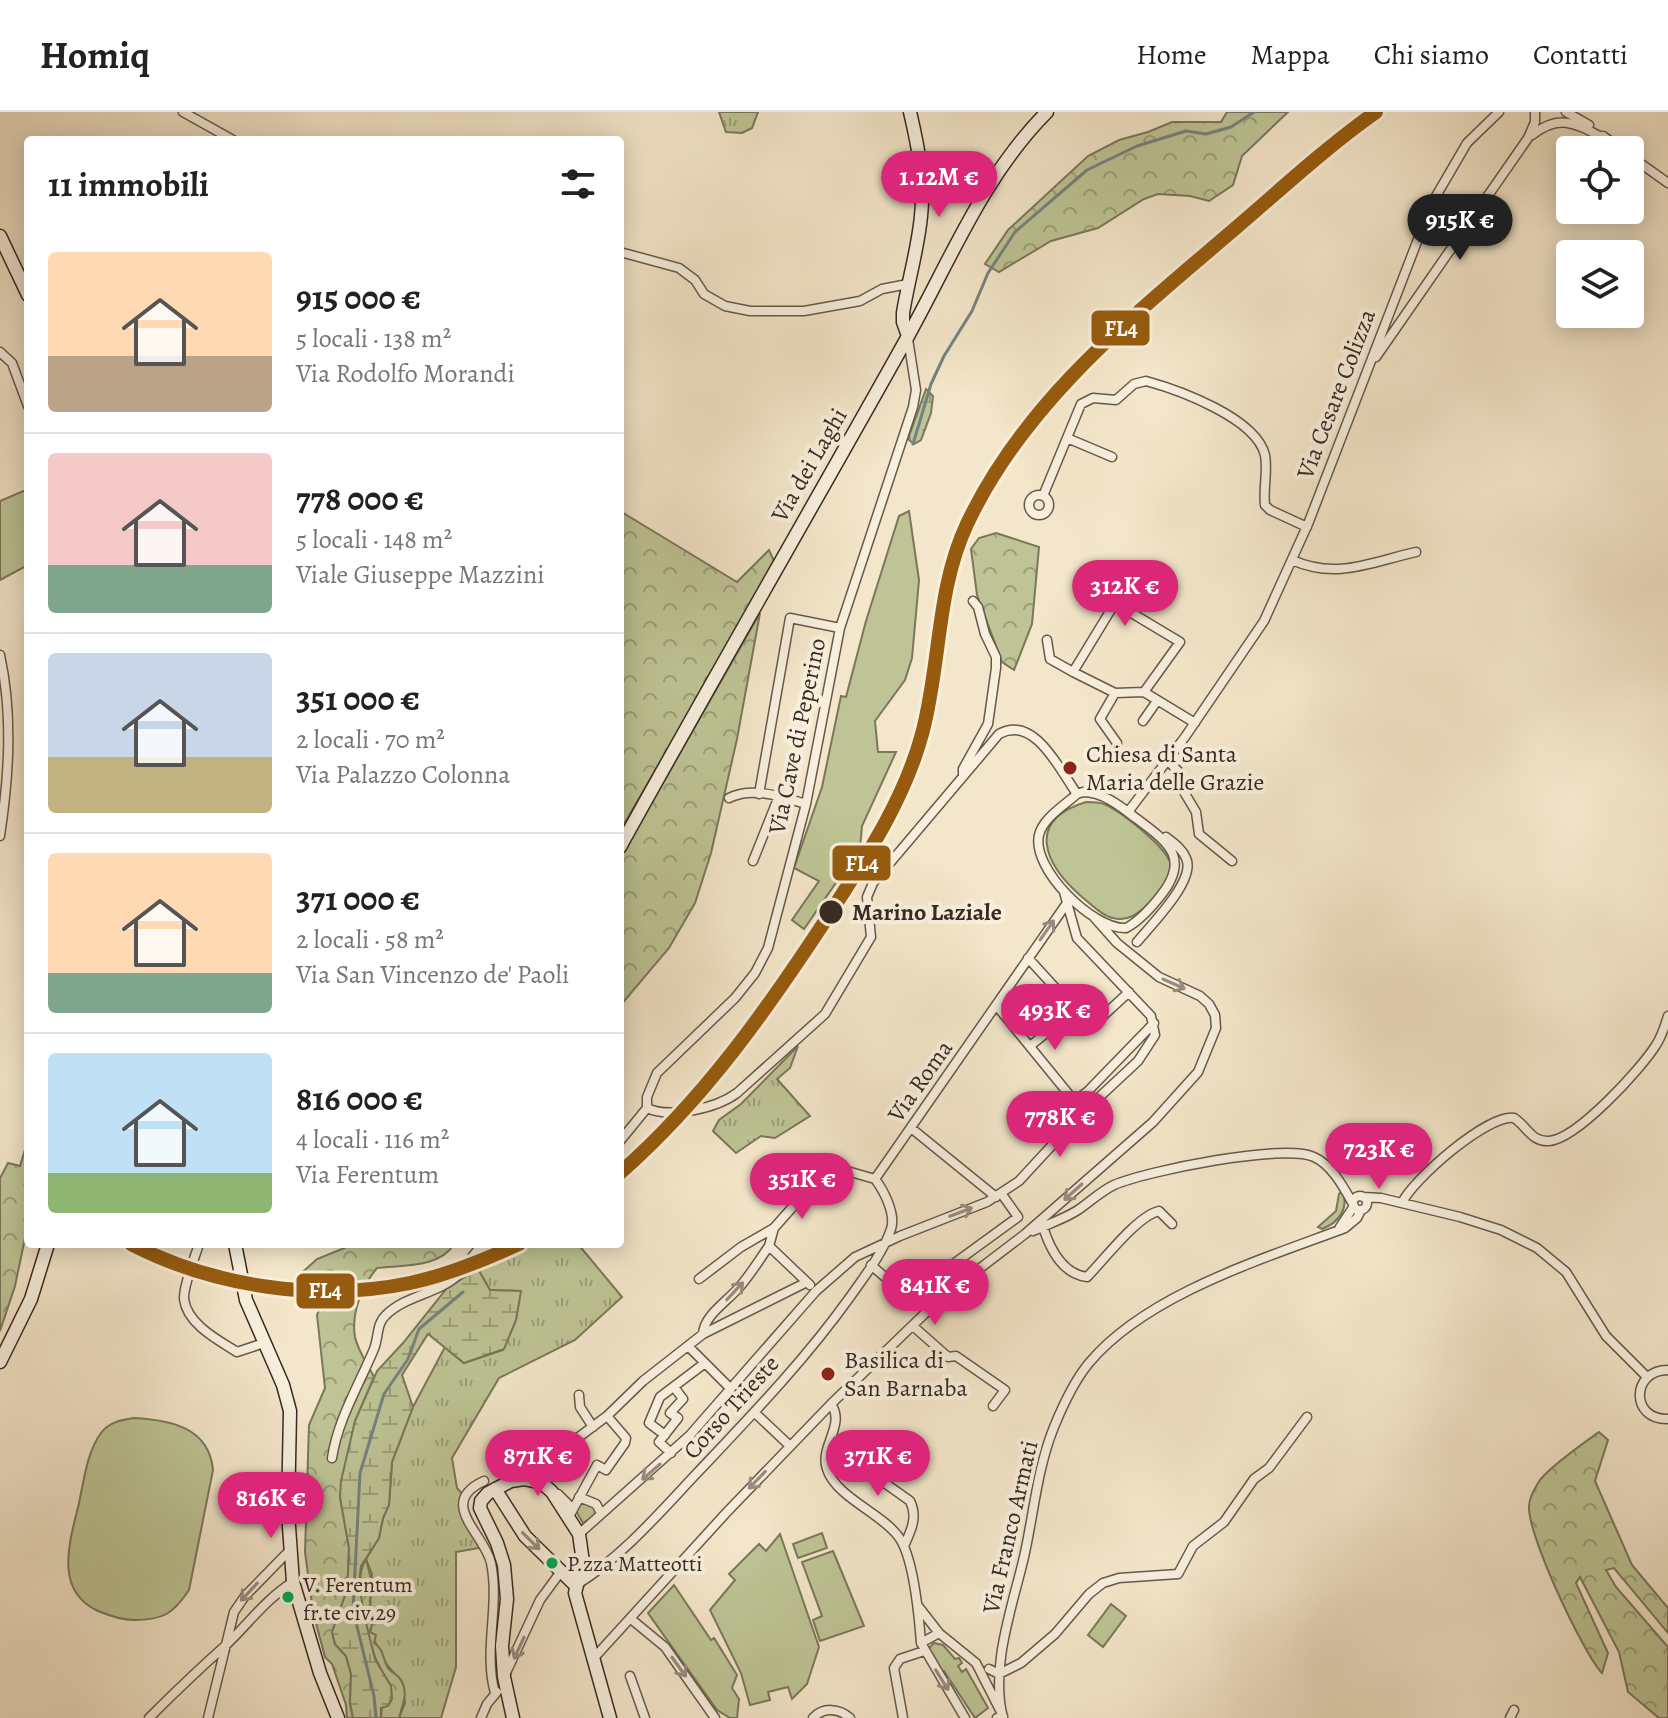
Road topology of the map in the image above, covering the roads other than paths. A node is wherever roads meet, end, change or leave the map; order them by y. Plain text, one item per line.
1 (183, 112) edge
2 (910, 112) edge
3 (1047, 112) edge
4 (1499, 112) edge
5 (1535, 112) edge
6 (1566, 112) edge
7 (226, 136) edge
8 (1599, 136) edge
9 (1602, 136) edge
10 (1528, 138) junction
11 (1644, 166) edge
12 (1668, 183) edge
13 (0, 236) edge
14 (624, 253) edge
15 (908, 284) junction
16 (24, 287) edge
17 (1397, 291) junction
18 (1408, 310) junction
19 (908, 336) junction
20 (0, 352) edge
21 (1368, 371) junction
22 (24, 396) edge
23 (1067, 438) junction
24 (1112, 457) dead end
25 (1043, 496) dead end
26 (1307, 527) junction
27 (1416, 552) dead end
28 (1292, 560) junction
29 (1118, 570) dead end
30 (973, 601) dead end
31 (1115, 603) junction
32 (840, 628) junction
33 (1047, 640) dead end
34 (0, 655) edge
35 (1073, 672) junction
36 (1144, 692) junction
37 (1115, 693) junction
38 (1157, 701) junction
39 (1143, 721) dead end
40 (1195, 723) junction
41 (1117, 743) dead end
42 (1167, 760) junction
43 (963, 776) junction
44 (6, 791) junction
45 (759, 794) junction
46 (1077, 794) junction
47 (779, 796) junction
48 (729, 798) dead end
49 (0, 803) edge
50 (806, 804) junction
51 (1130, 810) junction
52 (0, 836) edge
53 (624, 840) edge
54 (753, 861) dead end
55 (1232, 861) dead end
56 (1064, 892) junction
57 (1067, 903) junction
58 (1080, 904) junction
59 (1093, 916) junction
60 (1070, 918) junction
61 (1137, 942) dead end
62 (1028, 958) junction
63 (1129, 992) junction
64 (996, 1005) junction
65 (1075, 1010) junction
66 (1668, 1016) edge
67 (1154, 1023) junction
68 (1030, 1046) junction
69 (1071, 1097) junction
70 (647, 1108) junction
71 (1079, 1116) junction
72 (911, 1128) junction
73 (624, 1136) edge
74 (875, 1179) junction
75 (998, 1195) junction
76 (1360, 1203) junction
77 (1402, 1203) junction
78 (1172, 1224) dead end
79 (892, 1225) junction
80 (1043, 1227) junction
81 (774, 1228) junction
82 (1025, 1234) junction
83 (900, 1236) junction
84 (884, 1242) junction
85 (769, 1246) junction
86 (47, 1248) edge
87 (198, 1248) edge
88 (236, 1248) edge
89 (481, 1248) edge
90 (871, 1265) junction
91 (699, 1279) dead end
92 (807, 1282) junction
93 (816, 1291) junction
94 (913, 1326) junction
95 (703, 1334) junction
96 (264, 1343) junction
97 (689, 1347) junction
98 (0, 1362) edge
99 (705, 1363) junction
100 (1668, 1370) edge
101 (1647, 1377) junction
102 (674, 1387) junction
103 (730, 1388) junction
104 (579, 1395) dead end
105 (831, 1404) junction
106 (993, 1406) dead end
107 (755, 1413) junction
108 (607, 1416) junction
109 (1307, 1417) dead end
110 (1668, 1421) edge
111 (593, 1427) junction
112 (665, 1435) junction
113 (790, 1446) junction
114 (671, 1453) junction
115 (332, 1458) dead end
116 (830, 1475) junction
117 (490, 1485) junction
118 (579, 1497) junction
119 (571, 1513) junction
120 (601, 1513) junction
121 (579, 1534) junction
122 (904, 1546) junction
123 (290, 1550) junction
124 (562, 1570) junction
125 (293, 1582) junction
126 (576, 1586) junction
127 (918, 1606) junction
128 (633, 1621) junction
129 (939, 1633) junction
130 (226, 1644) junction
131 (922, 1647) junction
132 (1002, 1657) junction
133 (593, 1659) junction
134 (976, 1663) junction
135 (989, 1669) junction
136 (999, 1674) junction
137 (630, 1676) dead end
138 (502, 1687) junction
139 (1001, 1717) edge
140 (149, 1718) edge
141 (208, 1718) edge
142 (338, 1718) edge
143 (481, 1718) edge
144 (513, 1718) edge
145 (610, 1718) edge
146 (645, 1718) edge
147 (715, 1718) edge
148 (813, 1718) edge
149 (850, 1718) edge
150 (903, 1718) edge
151 (965, 1718) edge

1 - 7 street
2 - 15 main road
3 - 19 main road, Via dei Laghi
4 - 17 street, Via Cesare Colizza
5 - 10 street
6 - 9 street
8 - 10 street
10 - 18 street
11 - 12 street
13 - 16 main road
14 - 15 street
15 - 19 main road
17 - 18 street
17 - 21 street, Via Cesare Colizza
18 - 21 street
19 - 32 street, Via Cave di Peperino
19 - 53 main road, Via dei Laghi
20 - 22 street
21 - 26 street, Via Cesare Colizza
23 - 24 street
23 - 25 street, Via Cesare Colizza
23 - 26 street, Via Cesare Colizza
26 - 28 street, Via Cesare Colizza
27 - 28 street
28 - 40 street, Via Cesare Colizza
29 - 31 street
30 - 43 street
31 - 35 street
31 - 36 street
32 - 45 street
32 - 50 street, Via Cave di Peperino
33 - 35 street
34 - 44 street
35 - 37 street
36 - 37 street
36 - 38 street
37 - 41 street
38 - 39 street
38 - 40 street
40 - 42 street, Via Cesare Colizza
42 - 51 street, Via Cesare Colizza
42 - 55 street
43 - 46 street
43 - 70 street
44 - 49 street
44 - 52 street
45 - 47 street
45 - 48 street
46 - 51 street
46 - 56 street
47 - 50 street
47 - 54 street
50 - 70 street, Via Cave di Peperino
51 - 59 street
51 - 61 street
56 - 57 street
56 - 58 street
57 - 60 street
62 -> 57 street, Via Roma
58 - 59 street
58 - 60 street
59 -> 82 street
60 - 63 street
62 - 64 street, Via Roma
62 - 65 street
63 - 65 street
63 - 67 street
64 - 68 street
64 - 72 street, Via Roma
65 - 68 street
66 - 77 street
67 - 69 street
67 - 71 street
68 - 69 street
69 - 71 street
70 - 73 street, Via Cave di Peperino
71 - 75 street
72 - 74 street, Via Roma
72 - 75 street
74 - 79 street
74 - 81 street
83 -> 75 street
75 - 90 street
76 - 77 street, Via Franco Armati
76 - 80 street
76 - 132 street, Via Franco Armati
77 - 101 street
78 - 80 street
79 - 83 street
79 - 84 street
80 - 82 street
81 - 85 street
81 - 91 street
82 - 94 street
83 - 84 street
84 - 90 street, Corso Trieste
84 - 93 street
85 - 92 street
95 -> 85 street
86 - 98 main road
87 - 96 street
88 - 96 main road
89 - 115 street
90 - 107 street, Corso Trieste
92 - 93 street
92 - 95 street
93 - 103 street
94 - 105 street
94 - 106 street
95 - 97 street
96 - 123 main road
97 - 99 street
97 - 108 street
99 - 102 street
99 - 103 street
100 - 101 street
101 - 110 street
102 - 112 street
102 - 112 street
103 - 114 street
104 - 111 street
105 - 113 street
105 - 116 street
107 - 113 street
107 - 126 street, Corso Trieste
108 - 111 street
108 - 118 street
109 - 136 street
111 - 119 street
112 - 114 street
113 -> 128 street
114 -> 120 street
116 - 122 street
116 - 122 street
117 - 119 main road
117 -> 124 main road
117 - 138 main road
118 - 119 street
118 - 120 street
119 - 121 main road
120 - 121 street
121 - 126 main road
122 - 127 street
123 - 125 main road
123 -> 130 street
124 - 126 main road
124 -> 138 street
125 - 130 street
125 - 142 main road
126 - 133 main road
127 - 129 street
127 - 131 street
128 - 133 street
128 -> 147 street
129 - 131 street
129 - 134 street
130 - 140 street
130 - 141 street
131 - 150 street
131 -> 151 street
132 - 135 street
132 - 136 street, Via Franco Armati
133 - 145 main road
134 - 135 street
134 - 139 street
135 - 136 street
136 - 139 street, Via Franco Armati
137 - 146 street
138 - 143 street
138 - 144 main road
148 - 149 street

